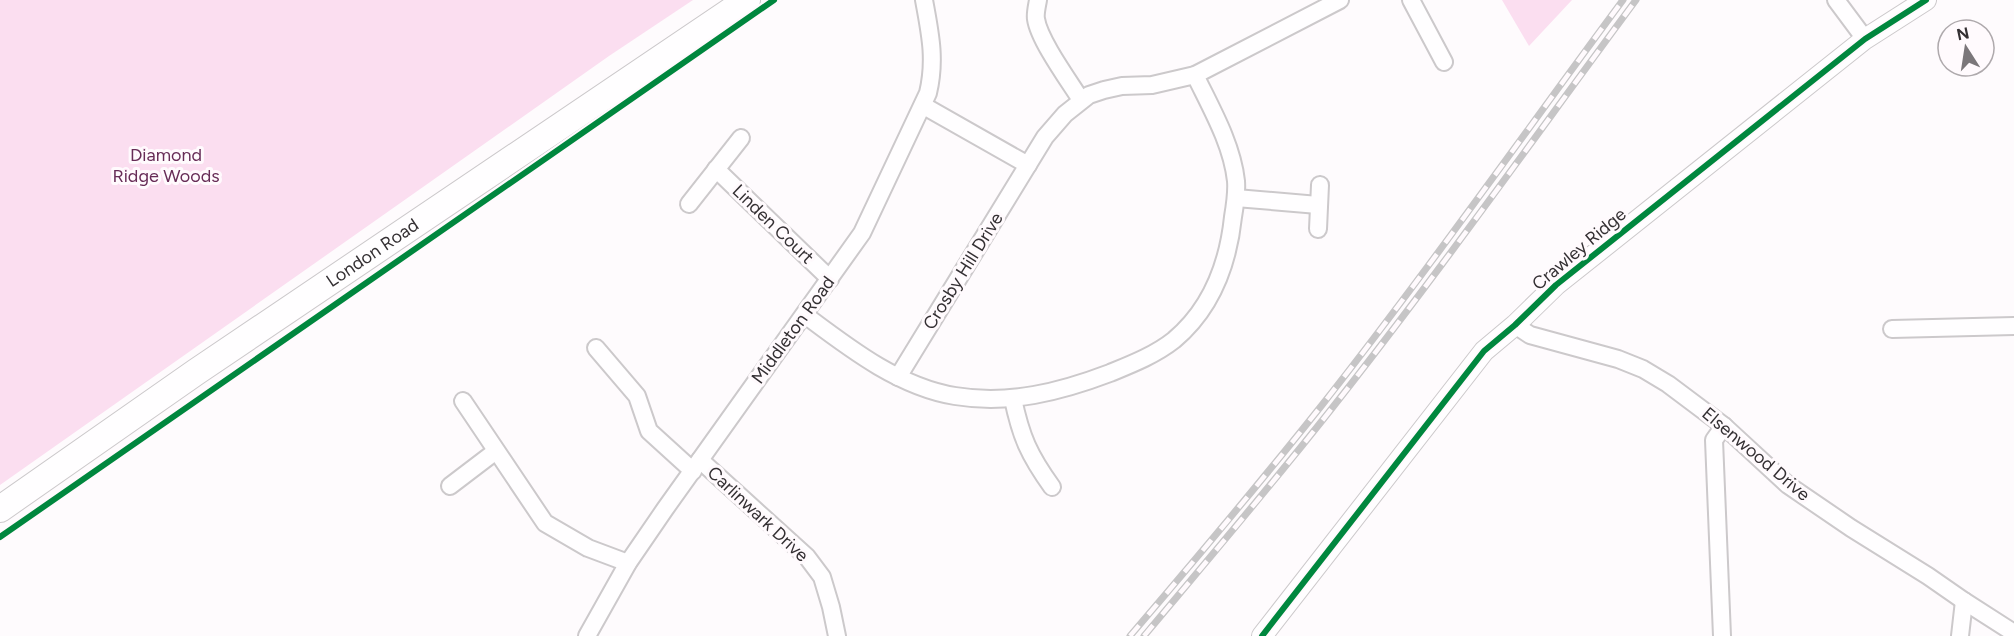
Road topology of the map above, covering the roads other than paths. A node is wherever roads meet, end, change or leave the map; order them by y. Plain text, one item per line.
1 (747, 0) edge
2 (924, 0) edge
3 (1038, 0) edge
4 (1340, 0) edge
5 (1411, 0) edge
6 (1836, 0) edge
7 (1926, 0) edge
8 (1865, 39) junction
9 (1444, 62) dead end
10 (1195, 75) junction
11 (1081, 100) junction
12 (924, 106) junction
13 (741, 138) dead end
14 (1028, 165) junction
15 (716, 169) junction
16 (1320, 185) dead end
17 (1236, 198) junction
18 (689, 204) dead end
19 (1318, 206) junction
20 (1318, 230) dead end
21 (830, 279) junction
22 (805, 315) junction
23 (1515, 325) junction
24 (2014, 326) edge
25 (1892, 329) dead end
26 (596, 348) dead end
27 (898, 377) junction
28 (1013, 399) junction
29 (462, 401) dead end
30 (1724, 426) junction
31 (496, 451) junction
32 (696, 465) junction
33 (450, 486) dead end
34 (1052, 487) dead end
35 (0, 509) edge
36 (628, 563) junction
37 (1964, 601) junction
38 (2014, 633) edge
39 (587, 636) edge
40 (837, 636) edge
41 (1262, 636) edge
42 (1722, 636) edge
43 (1960, 636) edge

1 - 35 main road, London Road
2 - 12 street, Middleton Road
3 - 11 street
4 - 10 street, Crosby Hill Drive
5 - 9 street
6 - 8 street
7 - 8 street, Crawley Ridge
8 - 23 street, Crawley Ridge
10 - 11 street, Crosby Hill Drive
10 - 17 street
11 - 14 street, Crosby Hill Drive
12 - 14 street
12 - 21 street, Middleton Road
13 - 15 street, Linden Court
14 - 27 street, Crosby Hill Drive
15 - 18 street, Linden Court
15 - 21 street, Linden Court
16 - 19 street
17 - 19 street
17 - 28 street
19 - 20 street
21 - 22 street, Middleton Road
22 - 27 street
22 - 32 street, Middleton Road
23 - 30 street, Elsenwood Drive
23 - 41 street, Crawley Ridge
24 - 25 street
26 - 32 street, Carlinwark Drive
27 - 28 street
28 - 34 street
29 - 31 street
30 - 37 street, Elsenwood Drive
30 - 42 street
31 - 33 street
31 - 36 street
32 - 36 street, Middleton Road
32 - 40 street, Carlinwark Drive
36 - 39 street, Middleton Road
37 - 38 street, Elsenwood Drive
37 - 43 street

